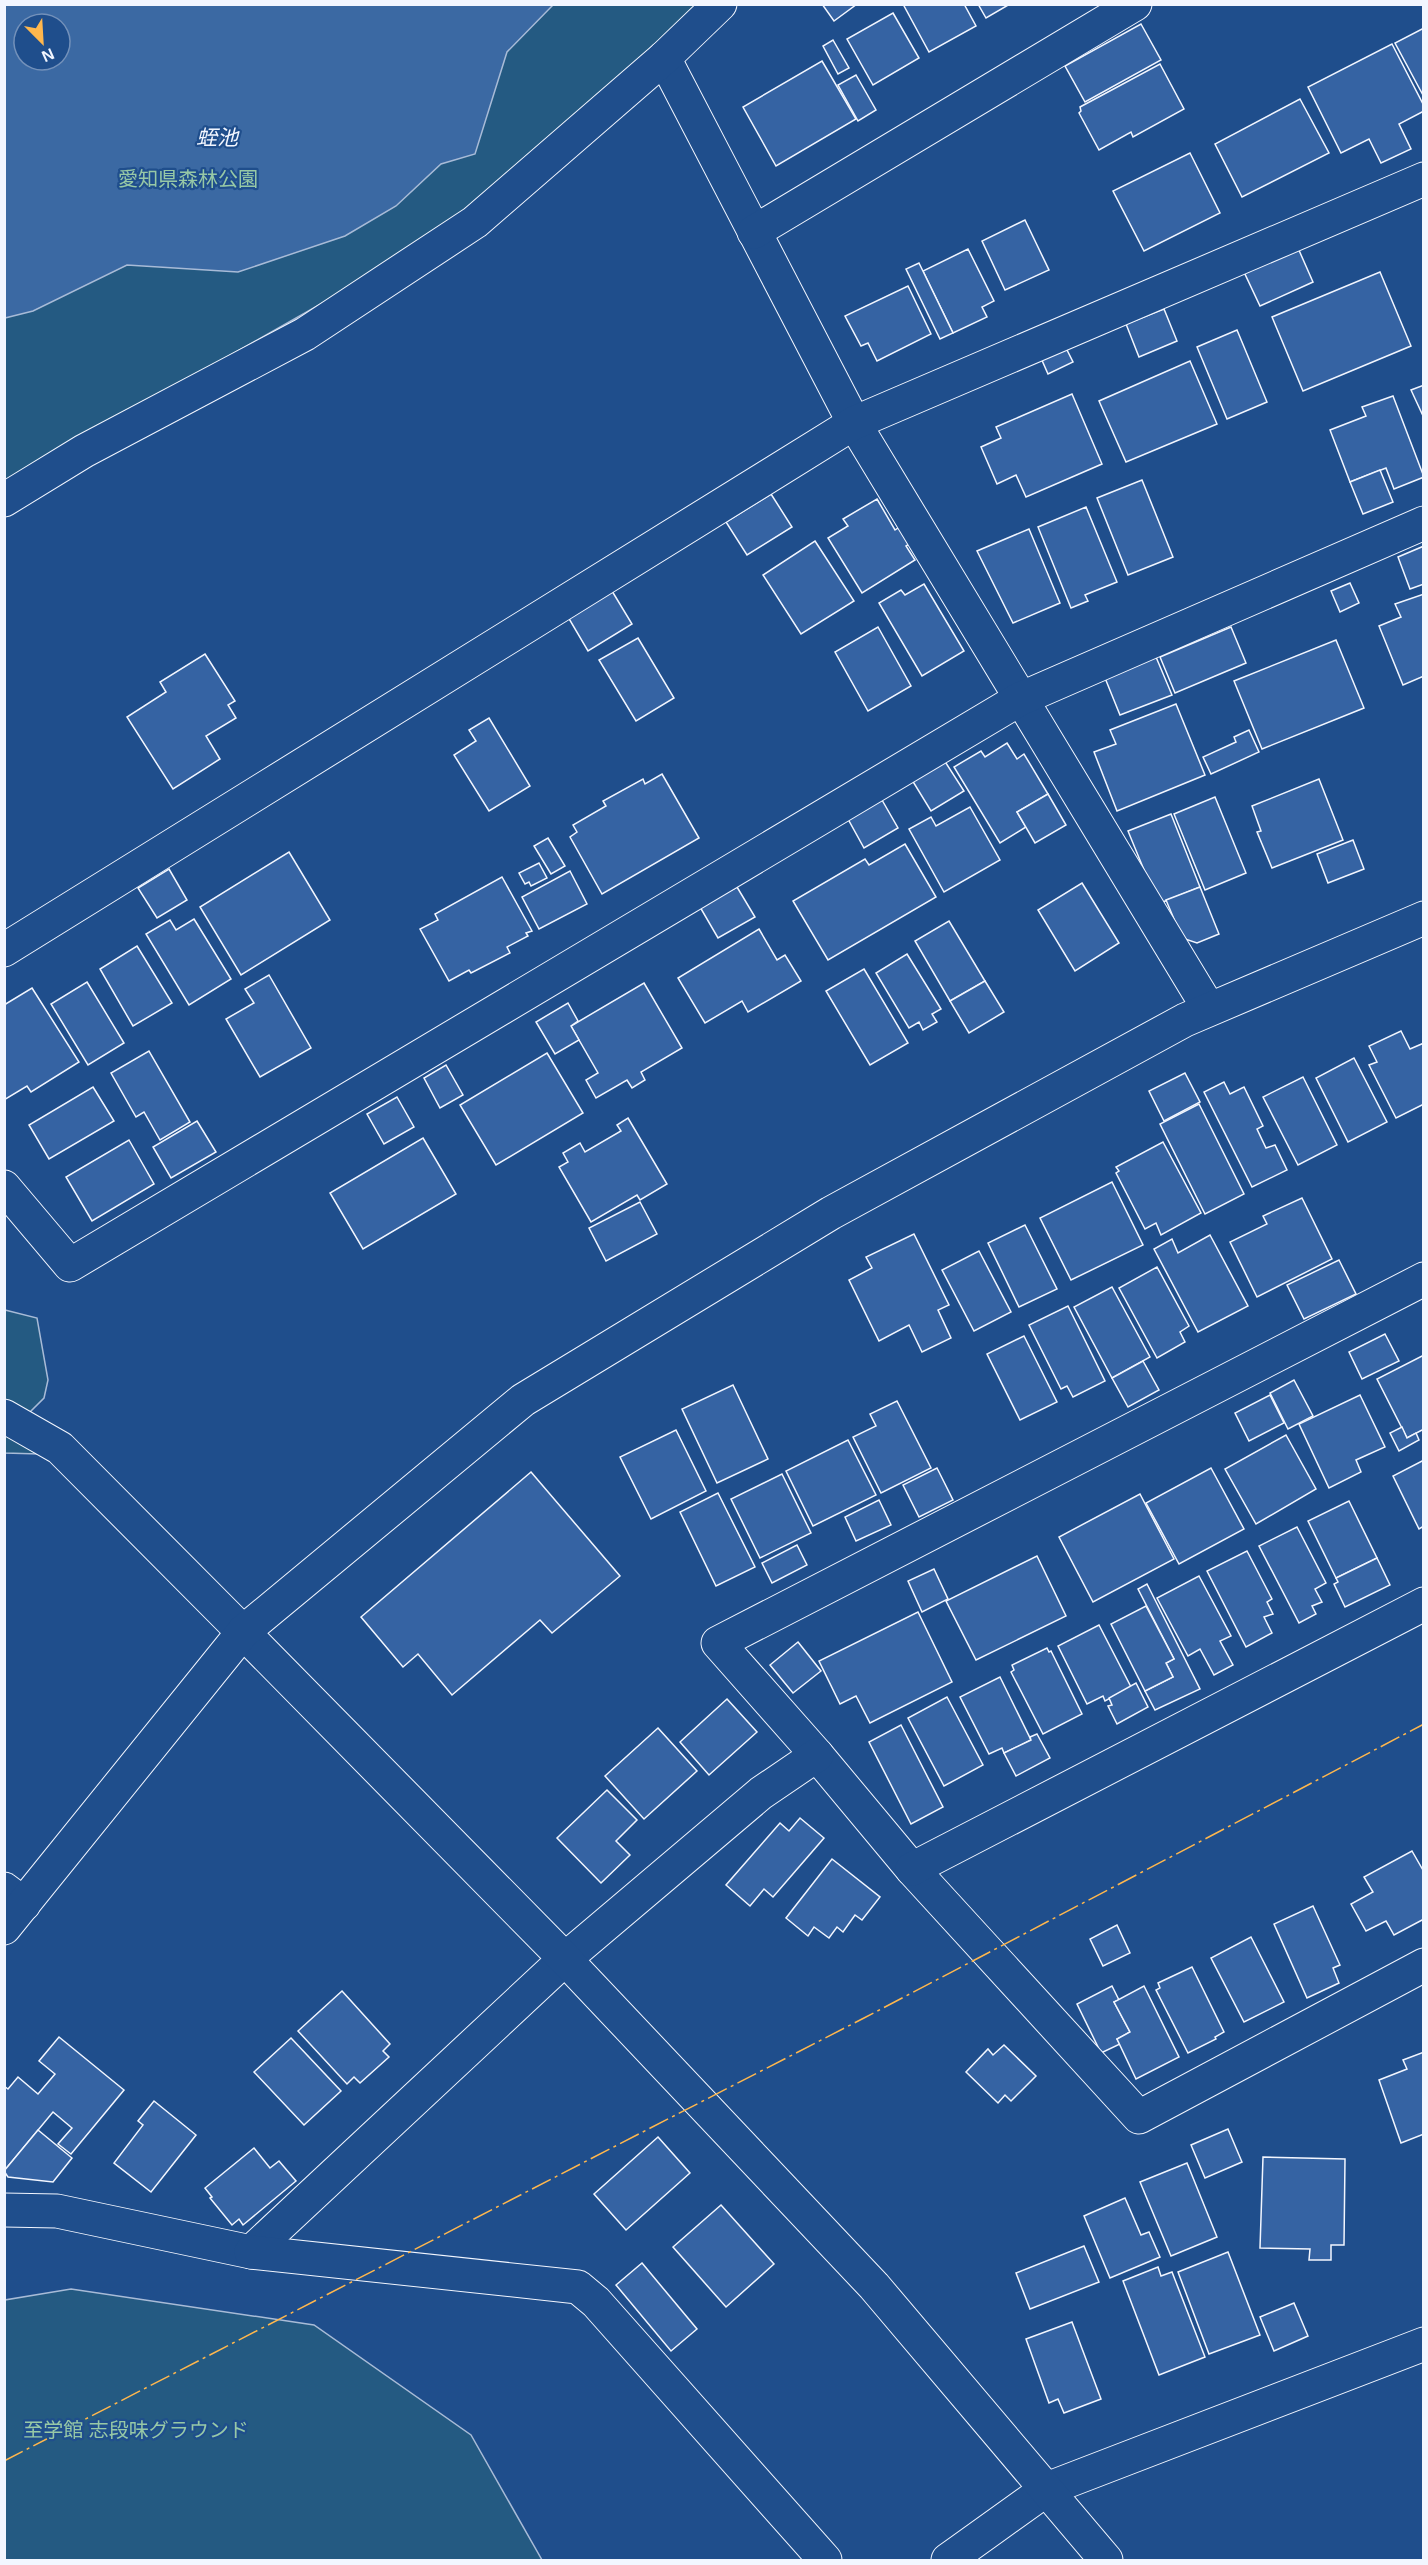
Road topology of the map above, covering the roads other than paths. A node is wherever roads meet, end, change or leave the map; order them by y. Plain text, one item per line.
1 (720, 4) edge
2 (1135, 4) edge
3 (664, 58) junction
4 (1424, 179) edge
5 (754, 232) junction
6 (854, 423) junction
7 (4, 500) edge
8 (1424, 523) edge
9 (1020, 699) junction
10 (1424, 918) edge
11 (4, 950) edge
12 (1209, 1009) junction
13 (4, 1187) edge
14 (1424, 1279) edge
15 (4, 1416) edge
16 (1424, 1604) edge
17 (243, 1632) junction
18 (817, 1755) junction
19 (912, 1869) junction
20 (11, 1907) edge
21 (565, 1959) junction
22 (1424, 1965) edge
23 (4, 2210) edge
24 (251, 2252) junction
25 (1424, 2344) edge
26 (1047, 2489) junction
27 (825, 2560) edge
28 (948, 2560) edge
29 (1106, 2560) edge

1 - 3 street
2 - 5 street
3 - 5 street
3 - 7 street
4 - 6 street
5 - 6 street
6 - 9 street
6 - 11 street
8 - 9 street
9 - 12 street
9 - 13 street
10 - 12 street
12 - 17 street
14 - 18 street
15 - 17 street
16 - 19 street
17 - 20 street
17 - 21 street
18 - 19 street
18 - 21 street
19 - 22 street
21 - 24 street
21 - 26 street
23 - 24 street
24 - 27 street
25 - 26 street
26 - 28 street
26 - 29 street

